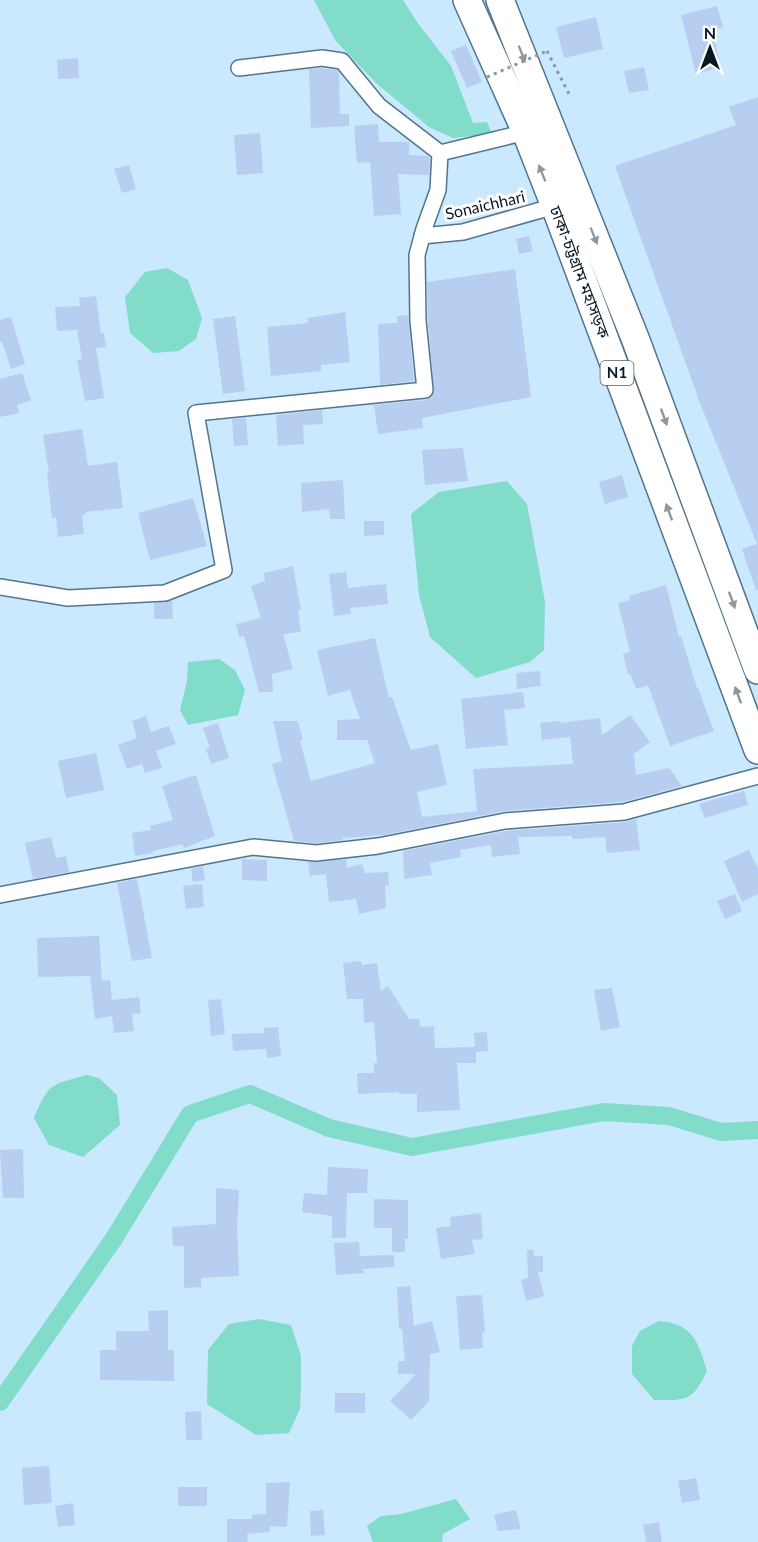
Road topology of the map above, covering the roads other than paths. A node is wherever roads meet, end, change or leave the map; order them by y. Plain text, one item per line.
1 (467, 0) edge
2 (501, 0) edge
3 (239, 68) dead end
4 (526, 132) junction
5 (440, 153) junction
6 (555, 206) junction
7 (422, 236) junction
8 (0, 588) edge
9 (758, 670) edge
10 (758, 750) edge
11 (758, 776) edge
12 (0, 895) edge

1 - 4 highway, ঢাকা-চট্টগ্রাম মহাসড়ক / N1
2 -> 9 highway, ঢাকা-চট্টগ্রাম মহাসড়ক / N1
3 - 5 street
4 - 5 street
6 -> 4 highway, ঢাকা-চট্টগ্রাম মহাসড়ক / N1
5 - 7 street
6 - 7 street, Sonaichhari
10 -> 6 highway, ঢাকা-চট্টগ্রাম মহাসড়ক / N1
7 - 8 street
11 - 12 street

